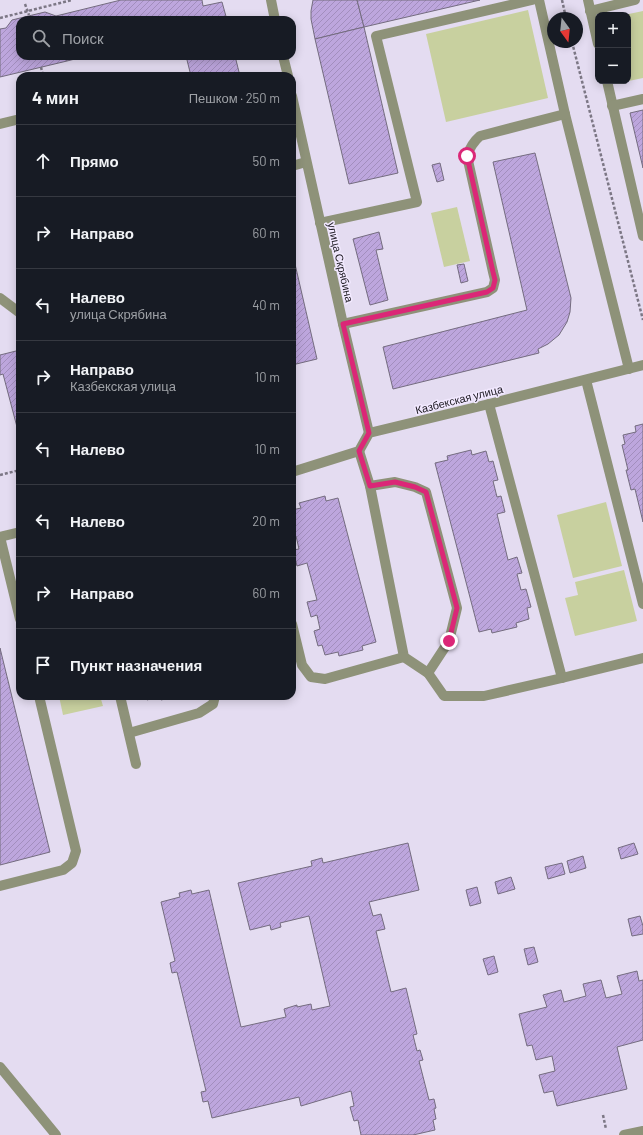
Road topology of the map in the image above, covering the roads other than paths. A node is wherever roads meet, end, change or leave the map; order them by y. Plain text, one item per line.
1 (271, 0) edge
2 (532, 0) edge
3 (539, 0) edge
4 (588, 0) edge
5 (635, 0) edge
6 (590, 11) junction
7 (274, 16) edge
8 (595, 32) edge
9 (284, 60) edge
10 (287, 72) edge
11 (608, 84) edge
12 (643, 99) edge
13 (612, 106) junction
14 (565, 114) junction
15 (296, 115) edge
16 (16, 120) edge
17 (0, 124) edge
18 (306, 162) junction
19 (296, 165) edge
20 (320, 223) junction
21 (643, 236) edge
22 (0, 298) edge
23 (16, 310) edge
24 (343, 324) junction
25 (643, 365) edge
26 (629, 369) junction
27 (586, 380) junction
28 (489, 404) junction
29 (369, 433) junction
30 (359, 451) junction
31 (296, 471) edge
32 (370, 486) junction
33 (16, 533) edge
34 (0, 537) edge
35 (16, 603) edge
36 (643, 604) edge
37 (296, 640) edge
38 (404, 657) junction
39 (643, 658) edge
40 (428, 673) junction
41 (562, 678) junction
42 (40, 700) edge
43 (121, 700) edge
44 (214, 700) edge
45 (129, 732) junction
46 (136, 764) dead end
47 (0, 886) edge
48 (0, 1067) edge
49 (643, 1131) edge
50 (56, 1135) edge
51 (624, 1135) edge

1 - 7 street
2 - 20 street
3 - 14 street
4 - 6 street
5 - 6 street
6 - 8 street
9 - 10 street
11 - 13 street
12 - 13 street
13 - 21 street
14 - 24 street
14 - 26 street
15 - 18 street, улица Скрябина
16 - 17 street
18 - 19 street
18 - 20 street, улица Скрябина
20 - 24 street, улица Скрябина
22 - 23 street
24 - 29 street, улица Скрябина
25 - 26 street, Казбекская улица
26 - 27 street, Казбекская улица
27 - 28 street, Казбекская улица
27 - 36 street
28 - 29 street, Казбекская улица
28 - 41 street
29 - 30 street
30 - 31 street
30 - 32 street
32 - 38 street
32 - 40 street
33 - 34 street
34 - 35 street
37 - 38 street
38 - 40 street
39 - 41 street
40 - 41 street
42 - 47 street
43 - 45 street
44 - 45 street
45 - 46 street
48 - 50 street
49 - 51 street

